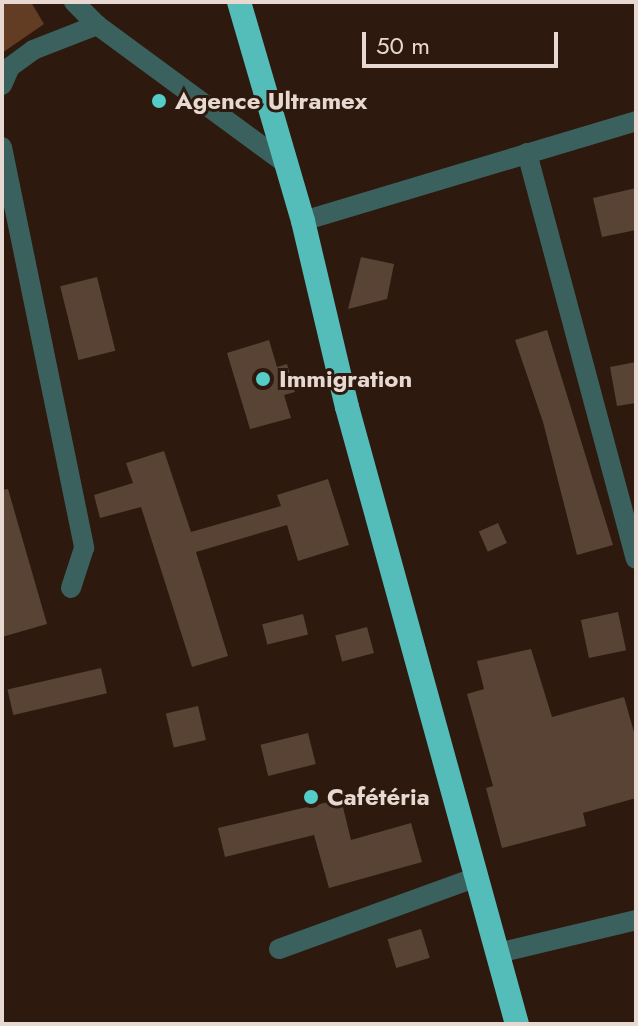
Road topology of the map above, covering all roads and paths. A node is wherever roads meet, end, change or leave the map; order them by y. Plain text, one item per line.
1 (74, 2) edge
2 (239, 2) edge
3 (97, 25) junction
4 (2, 85) edge
5 (636, 121) edge
6 (2, 147) edge
7 (527, 153) junction
8 (285, 163) junction
9 (303, 221) junction
10 (636, 559) edge
11 (71, 588) dead end
12 (477, 877) junction
13 (636, 920) edge
14 (279, 949) dead end
15 (498, 953) junction
16 (517, 1024) edge

1 - 3 street
2 - 8 highway
3 - 4 street
3 - 8 street
5 - 7 street
6 - 11 street
7 - 9 street
7 - 10 street
8 - 9 highway
9 - 12 highway
12 - 14 street
12 - 15 highway
13 - 15 street
15 - 16 highway

